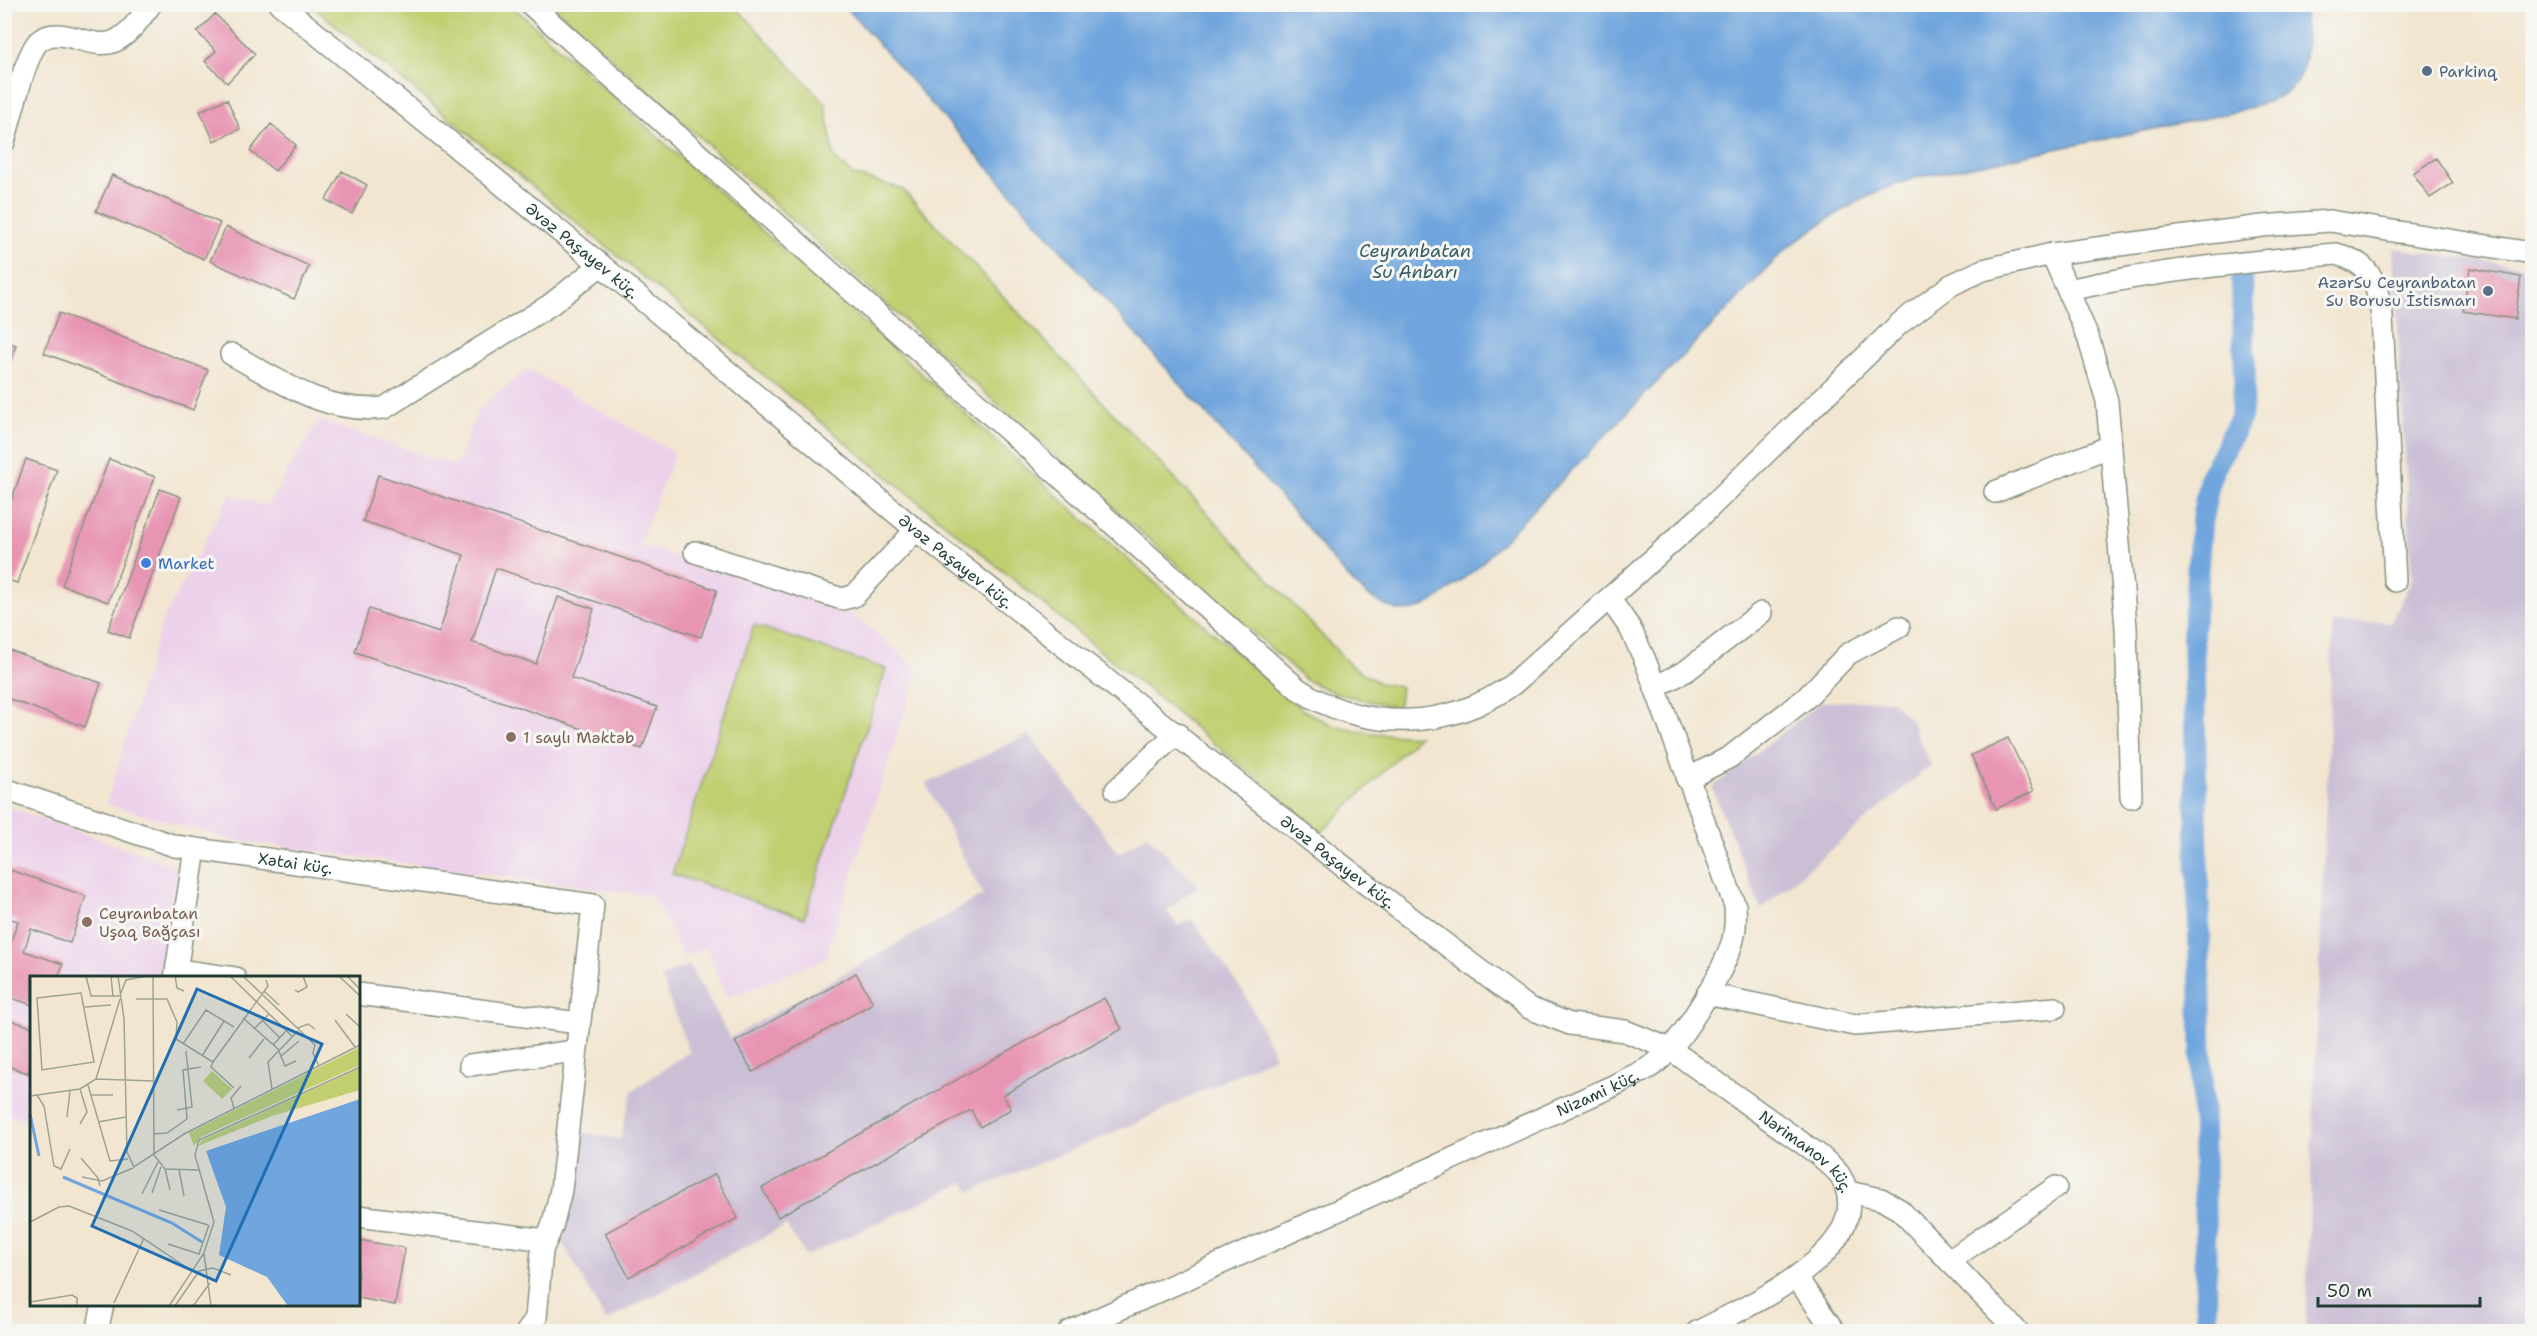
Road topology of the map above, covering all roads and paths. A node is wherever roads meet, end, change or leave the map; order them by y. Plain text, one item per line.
1 (151, 4) edge
2 (280, 4) edge
3 (530, 4) edge
4 (4, 142) edge
5 (2532, 253) edge
6 (2052, 254) junction
7 (601, 265) junction
8 (2068, 290) junction
9 (231, 354) dead end
10 (2111, 446) junction
11 (1995, 492) dead end
12 (916, 530) junction
13 (695, 552) dead end
14 (2396, 581) dead end
15 (1609, 598) junction
16 (1761, 613) dead end
17 (1899, 627) dead end
18 (1655, 687) junction
19 (1177, 733) junction
20 (1687, 779) junction
21 (4, 789) edge
22 (1116, 790) dead end
23 (2131, 798) dead end
24 (195, 849) junction
25 (176, 974) edge
26 (206, 976) edge
27 (360, 994) edge
28 (1707, 994) junction
29 (2055, 1008) dead end
30 (578, 1023) junction
31 (1670, 1049) junction
32 (575, 1051) junction
33 (470, 1065) dead end
34 (2056, 1187) dead end
35 (1848, 1192) junction
36 (360, 1216) edge
37 (546, 1240) junction
38 (1949, 1260) junction
39 (1796, 1277) junction
40 (103, 1306) edge
41 (98, 1327) dead end
42 (527, 1332) edge
43 (1069, 1332) edge
44 (1697, 1332) edge
45 (1835, 1332) edge
46 (2018, 1332) edge

1 - 4 street
2 - 7 street, Əvəz Paşayev küç.
3 - 15 street
5 - 6 street
6 - 8 street
6 - 15 street
7 - 9 street
7 - 12 street, Əvəz Paşayev küç.
8 - 10 street
8 - 14 street
10 - 11 street
10 - 23 street
12 - 13 street
12 - 19 street, Əvəz Paşayev küç.
15 - 18 street, Nizami küç.
16 - 18 street
17 - 20 street
18 - 20 street, Nizami küç.
19 - 22 street
19 - 31 street, Əvəz Paşayev küç.
20 - 28 street, Nizami küç.
21 - 24 street, Xətai küç.
24 - 25 street
24 - 30 street, Xətai küç.
25 - 26 street
27 - 30 street
28 - 29 street
28 - 31 street, Nizami küç.
30 - 32 street
31 - 35 street, Nərimanov küç.
31 - 43 street, Nizami küç.
32 - 33 street
32 - 37 street
34 - 38 street
35 - 38 street
35 - 39 street, Nərimanov küç.
36 - 37 street
37 - 42 street
38 - 46 street
39 - 44 street, Nərimanov küç.
39 - 45 street
40 - 41 street

